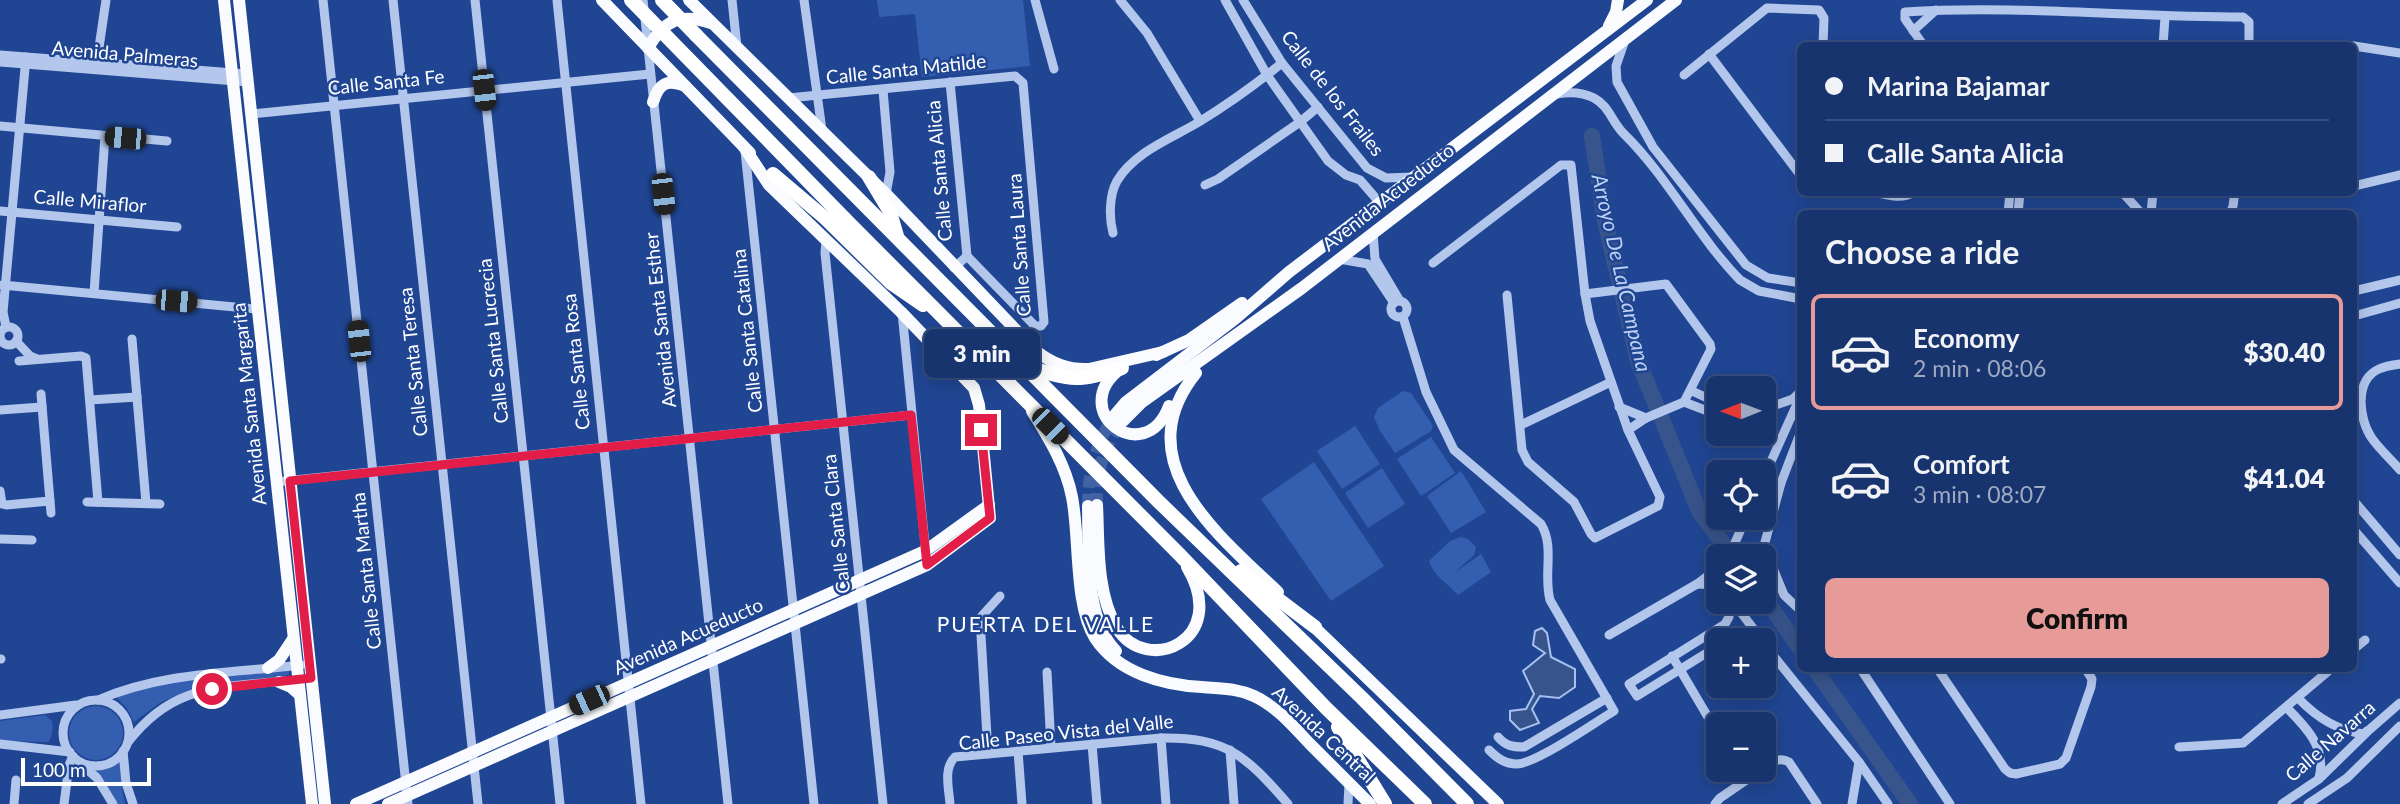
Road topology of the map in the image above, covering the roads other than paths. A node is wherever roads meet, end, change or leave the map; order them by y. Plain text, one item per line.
1 (106, 0) edge
2 (224, 0) edge
3 (239, 0) edge
4 (323, 0) edge
5 (393, 0) edge
6 (475, 0) edge
7 (557, 0) edge
8 (602, 0) edge
9 (631, 0) edge
10 (643, 0) edge
11 (662, 0) edge
12 (689, 0) edge
13 (732, 0) edge
14 (804, 0) edge
15 (1035, 0) edge
16 (1120, 0) edge
17 (1225, 0) edge
18 (1243, 0) edge
19 (1618, 0) edge
20 (1647, 0) edge
21 (1676, 0) edge
22 (1936, 10) junction
23 (2165, 17) junction
24 (686, 18) junction
25 (712, 23) junction
26 (1606, 31) junction
27 (1913, 31) junction
28 (1625, 39) junction
29 (1824, 42) edge
30 (1921, 42) edge
31 (2163, 42) edge
32 (2249, 42) edge
33 (2357, 47) edge
34 (648, 48) junction
35 (738, 49) junction
36 (2400, 53) edge
37 (1709, 54) junction
38 (0, 55) edge
39 (26, 61) junction
40 (0, 62) edge
41 (1282, 63) junction
42 (96, 66) junction
43 (668, 66) junction
44 (1054, 69) dead end
45 (650, 74) junction
46 (1268, 75) junction
47 (1684, 75) dead end
48 (232, 77) junction
49 (247, 78) junction
50 (564, 81) junction
51 (950, 82) junction
52 (1023, 83) joint
53 (688, 87) junction
54 (484, 90) junction
55 (883, 90) junction
56 (1552, 95) junction
57 (818, 96) junction
58 (403, 98) junction
59 (788, 98) junction
60 (653, 102) junction
61 (334, 105) junction
62 (1318, 107) junction
63 (251, 114) junction
64 (1200, 121) junction
65 (1300, 122) junction
66 (0, 126) edge
67 (20, 128) junction
68 (822, 132) junction
69 (105, 136) junction
70 (167, 141) dead end
71 (744, 147) junction
72 (1797, 171) edge
73 (773, 174) joint
74 (2400, 175) edge
75 (869, 177) junction
76 (1413, 177) junction
77 (1679, 179) junction
78 (1205, 185) dead end
79 (2357, 185) edge
80 (1667, 187) junction
81 (886, 194) junction
82 (2126, 196) edge
83 (1380, 203) junction
84 (2138, 210) edge
85 (0, 211) edge
86 (14, 212) junction
87 (99, 220) junction
88 (177, 227) dead end
89 (1373, 232) junction
90 (1113, 233) dead end
91 (898, 237) junction
92 (826, 240) junction
93 (967, 256) junction
94 (1339, 259) junction
95 (1372, 261) junction
96 (1433, 263) dead end
97 (954, 268) junction
98 (1289, 272) junction
99 (2400, 280) edge
100 (1797, 282) edge
101 (3, 285) edge
102 (2357, 290) edge
103 (94, 293) junction
104 (1585, 294) junction
105 (1507, 295) dead end
106 (1797, 298) edge
107 (2400, 303) edge
108 (257, 309) junction
109 (901, 312) junction
110 (2357, 315) edge
111 (945, 319) junction
112 (1251, 324) junction
113 (132, 339) dead end
114 (1163, 352) junction
115 (39, 360) junction
116 (19, 361) dead end
117 (2400, 364) edge
118 (1024, 365) junction
119 (1122, 368) junction
120 (1196, 373) junction
121 (1611, 382) junction
122 (1692, 391) junction
123 (41, 394) dead end
124 (1797, 396) edge
125 (137, 397) junction
126 (1706, 397) edge
127 (90, 400) junction
128 (1684, 402) junction
129 (1797, 402) edge
130 (1027, 403) junction
131 (1776, 405) edge
132 (42, 407) junction
133 (1619, 407) junction
134 (0, 410) edge
135 (1706, 410) edge
136 (911, 415) junction
137 (1649, 417) junction
138 (843, 421) junction
139 (1521, 425) junction
140 (775, 428) junction
141 (1628, 430) junction
142 (690, 438) junction
143 (1776, 441) edge
144 (1797, 441) edge
145 (1779, 442) junction
146 (603, 447) junction
147 (522, 456) junction
148 (1772, 457) junction
149 (1771, 460) edge
150 (442, 464) junction
151 (2400, 470) edge
152 (373, 472) junction
153 (283, 481) junction
154 (1781, 483) junction
155 (0, 491) edge
156 (50, 501) junction
157 (87, 502) dead end
158 (98, 502) junction
159 (146, 503) junction
160 (160, 504) dead end
161 (2357, 505) edge
162 (989, 511) junction
163 (51, 513) dead end
164 (2357, 533) edge
165 (1195, 537) junction
166 (0, 539) edge
167 (32, 540) dead end
168 (925, 551) junction
169 (1180, 555) junction
170 (2400, 555) edge
171 (927, 565) junction
172 (1706, 577) edge
173 (859, 580) junction
174 (1697, 583) junction
175 (2400, 583) edge
176 (1706, 584) edge
177 (861, 594) junction
178 (1000, 596) dead end
179 (1797, 607) edge
180 (794, 610) junction
181 (1729, 614) edge
182 (1740, 614) edge
183 (795, 623) junction
184 (1315, 627) junction
185 (1751, 628) edge
186 (1609, 635) dead end
187 (294, 638) junction
188 (2365, 640) dead end
189 (711, 646) junction
190 (2357, 647) edge
191 (1706, 654) edge
192 (1672, 656) junction
193 (713, 660) junction
194 (1776, 660) edge
195 (303, 665) junction
196 (268, 668) junction
197 (1680, 671) junction
198 (1047, 672) dead end
199 (1863, 672) edge
200 (1940, 672) edge
201 (2088, 672) edge
202 (2327, 672) edge
203 (1138, 673) junction
204 (304, 679) junction
205 (279, 682) junction
206 (628, 683) junction
207 (300, 695) junction
208 (630, 697) junction
209 (1607, 698) junction
210 (2298, 698) junction
211 (98, 700) junction
212 (2400, 703) edge
213 (78, 705) junction
214 (1326, 708) junction
215 (2287, 708) junction
216 (1706, 714) edge
217 (0, 715) edge
218 (550, 718) junction
219 (2400, 726) edge
220 (2369, 730) junction
221 (552, 732) junction
222 (1498, 737) dead end
223 (1161, 738) junction
224 (0, 744) edge
225 (1092, 744) junction
226 (125, 747) junction
227 (1051, 747) junction
228 (2179, 747) dead end
229 (1230, 750) junction
230 (1489, 750) dead end
231 (1018, 751) junction
232 (1443, 751) junction
233 (472, 752) junction
234 (988, 754) junction
235 (73, 756) junction
236 (1776, 761) edge
237 (1859, 762) junction
238 (474, 766) junction
239 (2319, 779) junction
240 (16, 780) dead end
241 (406, 782) junction
242 (1743, 782) edge
243 (1349, 784) junction
244 (408, 800) edge
245 (2320, 800) edge
246 (13, 804) edge
247 (64, 804) edge
248 (113, 804) edge
249 (132, 804) edge
250 (312, 804) edge
251 (324, 804) edge
252 (356, 804) edge
253 (388, 804) edge
254 (478, 804) edge
255 (560, 804) edge
256 (641, 804) edge
257 (727, 804) edge
258 (814, 804) edge
259 (883, 804) edge
260 (950, 804) edge
261 (1022, 804) edge
262 (1097, 804) edge
263 (1166, 804) edge
264 (1234, 804) edge
265 (1288, 804) edge
266 (1348, 804) edge
267 (1370, 804) edge
268 (1385, 804) edge
269 (1425, 804) edge
270 (1469, 804) edge
271 (1489, 804) edge
272 (1498, 804) edge
273 (1715, 804) edge
274 (1816, 804) edge
275 (1852, 804) edge
276 (1888, 804) edge
277 (1950, 804) edge
278 (2282, 804) edge
279 (2308, 804) edge

1 - 42 street
2 - 48 main road, Avenida Santa Margarita
3 - 49 main road, Avenida Santa Margarita
4 - 61 street, Calle Santa Martha
5 - 58 street, Calle Santa Teresa
6 - 54 street, Calle Santa Lucrecia
7 - 50 street, Calle Santa Rosa
8 - 34 main road
9 - 111 highway, bridge
10 - 34 street, Avenida Santa Esther
11 - 91 highway, bridge
12 - 25 main road
13 - 35 street
14 - 57 street
15 - 44 street
16 - 64 street
17 - 46 street, Calle de los Frailes
18 - 41 street, Calle de los Frailes
19 - 26 main road
20 - 26 main road, Avenida Acueducto
21 - 28 main road, Avenida Acueducto
22 - 23 street
22 - 27 street
22 - 27 street
23 - 31 street
23 - 32 street
24 - 25 main road
24 - 34 main road
24 - 43 main road
25 - 35 main road
26 - 76 main road, Avenida Acueducto
27 - 30 street
28 - 56 main road, Avenida Acueducto
28 - 77 street
29 - 37 street
33 - 36 street
34 - 43 main road
34 - 45 street, Avenida Santa Esther
35 - 59 main road
37 - 47 street
37 - 72 street
38 - 39 street, Avenida Palmeras
39 - 40 street, Avenida Palmeras
39 - 42 street, Avenida Palmeras
39 - 67 street
41 - 46 street
41 - 62 street, Calle de los Frailes
42 - 48 street, Avenida Palmeras
43 - 53 main road
45 - 50 street, Calle Santa Fe
45 - 60 street, Avenida Santa Esther
46 - 64 street
46 - 65 street, Calle de los Frailes
48 - 49 street, Avenida Palmeras
48 - 108 main road, Avenida Santa Margarita
49 - 63 main road, Avenida Santa Margarita
50 - 54 street, Calle Santa Fe
50 - 146 street, Calle Santa Rosa
51 - 52 street, Calle Santa Matilde
51 - 55 street, Calle Santa Matilde
51 - 93 street, Calle Santa Alicia
52 - 93 street, Calle Santa Laura
53 - 60 main road
53 - 71 main road
54 - 58 street, Calle Santa Fe
54 - 147 street, Calle Santa Lucrecia
55 - 57 street, Calle Santa Matilde
55 - 81 street
56 - 80 street
56 - 89 main road, Avenida Acueducto
57 - 59 street, Calle Santa Matilde
57 - 68 street
58 - 61 street, Calle Santa Fe
58 - 150 street, Calle Santa Teresa
59 - 68 main road
60 - 142 street, Avenida Santa Esther
61 - 63 street, Calle Santa Fe
61 - 152 street, Calle Santa Martha
62 - 65 street
62 - 76 street, Calle de los Frailes
63 - 153 main road, Avenida Santa Margarita
64 - 90 street
65 - 78 street
65 - 83 street, Calle de los Frailes
66 - 67 street
67 - 69 street
67 - 86 street
68 - 75 main road
69 - 70 street
69 - 87 street
71 - 73 main road
71 - 92 main road
71 - 140 street, Calle Santa Catalina
73 - 111 highway
74 - 79 street
75 - 81 main road
75 - 91 highway
76 - 83 main road, Avenida Acueducto
77 - 80 street
77 - 100 street
80 - 106 street
81 - 97 main road
82 - 84 street
83 - 98 main road, Avenida Acueducto
85 - 86 street, Calle Miraflor
86 - 87 street, Calle Miraflor
86 - 101 street
87 - 88 street, Calle Miraflor
87 - 103 street
89 - 94 main road, Avenida Acueducto
89 - 95 street
91 - 118 highway
92 - 109 main road
92 - 138 street, Calle Santa Clara
93 - 97 street
94 - 95 street
94 - 112 main road, Avenida Acueducto
95 - 209 street
96 - 104 street
97 - 114 main road
98 - 112 main road, Avenida Acueducto
98 - 114 main road
99 - 102 street
101 - 103 street
101 - 115 street
103 - 108 street
104 - 121 street
104 - 122 street
105 - 139 street
107 - 110 street
108 - 153 main road, Avenida Santa Margarita
109 - 136 street
109 - 162 main road
111 - 130 highway
112 - 120 main road
113 - 125 street
114 - 119 main road
115 - 116 street
115 - 127 street
117 - 151 street
118 - 119 highway
118 - 165 highway
119 - 120 main road
120 - 184 main road
121 - 133 street
121 - 139 street
122 - 126 street
122 - 128 street
123 - 132 street
124 - 131 street
125 - 127 street
125 - 159 street
127 - 158 street
128 - 135 street
128 - 137 street
129 - 145 street
130 - 169 highway
130 - 203 main road, Avenida Central
132 - 134 street
132 - 156 street
133 - 137 street
133 - 141 street
136 - 138 street
136 - 168 street
137 - 141 street
138 - 140 street
138 - 173 street, Calle Santa Clara
139 - 141 street
140 - 142 street
140 - 180 street, Calle Santa Catalina
142 - 146 street
142 - 189 street, Avenida Santa Esther
143 - 145 street
144 - 154 street
145 - 148 street
146 - 147 street
146 - 206 street, Calle Santa Rosa
147 - 150 street
147 - 218 street, Calle Santa Lucrecia
148 - 149 street
148 - 154 street
150 - 152 street
150 - 233 street, Calle Santa Teresa
152 - 153 street
152 - 241 street, Calle Santa Martha
153 - 187 main road, Avenida Santa Margarita
153 - 195 main road, Avenida Santa Margarita
154 - 179 street
155 - 156 street
156 - 163 street
157 - 158 street
158 - 159 street
159 - 160 street
161 - 170 street
162 - 168 main road, Avenida Acueducto
162 - 171 main road, Avenida Acueducto
164 - 175 street
165 - 184 highway
165 - 270 highway
166 - 167 street
168 - 171 street
168 - 173 main road, Avenida Acueducto
169 - 203 main road
169 - 214 highway
171 - 177 main road, Avenida Acueducto
172 - 174 street
173 - 177 street, Calle Santa Clara
173 - 180 main road, Avenida Acueducto
174 - 176 street
174 - 186 street
177 - 183 main road, Avenida Acueducto
177 - 259 street, Calle Santa Clara
178 - 234 street
180 - 183 street, Calle Santa Catalina
180 - 189 main road, Avenida Acueducto
181 - 192 street
182 - 185 street
183 - 193 main road, Avenida Acueducto
183 - 258 street, Calle Santa Catalina
184 - 232 main road
187 - 195 main road, Avenida Santa Margarita
187 - 196 main road
188 - 190 street
189 - 193 street, Avenida Santa Esther
189 - 206 main road, Avenida Acueducto
191 - 197 street
192 - 197 street
192 - 197 street
193 - 208 main road, Avenida Acueducto
193 - 257 street, Avenida Santa Esther
194 - 237 street
195 - 196 street
195 - 204 main road, Avenida Santa Margarita
196 - 211 street
197 - 216 street
198 - 227 street
199 - 277 street
200 - 201 street
202 - 210 street
203 - 243 main road, Avenida Central
204 - 205 street
204 - 207 main road, Avenida Santa Margarita
204 - 251 main road, Avenida Santa Margarita
205 - 207 main road
205 - 226 street
206 - 208 street, Calle Santa Rosa
206 - 218 main road, Avenida Acueducto
207 - 250 main road, Avenida Santa Margarita
208 - 221 main road, Avenida Acueducto
208 - 256 street, Calle Santa Rosa
209 - 222 street
209 - 230 street
210 - 215 street
210 - 220 street
211 - 213 street
211 - 226 street
212 - 220 street, Calle Navarra
213 - 217 street
213 - 235 street
214 - 268 highway
214 - 269 highway
215 - 228 street
215 - 239 street
218 - 221 street, Calle Santa Lucrecia
218 - 233 main road, Avenida Acueducto
219 - 245 street, Calle Navarra
220 - 239 street, Calle Navarra
221 - 238 main road, Avenida Acueducto
221 - 255 street, Calle Santa Lucrecia
223 - 225 street, Calle Paseo Vista del Valle
223 - 229 street, Calle Paseo Vista del Valle
223 - 263 street
224 - 235 street
225 - 227 street, Calle Paseo Vista del Valle
225 - 262 street
226 - 235 street
226 - 249 street
227 - 231 street, Calle Paseo Vista del Valle
229 - 264 street
229 - 265 street, Calle Paseo Vista del Valle
231 - 234 street, Calle Paseo Vista del Valle
231 - 261 street
232 - 271 main road
232 - 272 main road
233 - 238 street, Calle Santa Teresa
233 - 241 main road, Avenida Acueducto
234 - 260 street, Calle Paseo Vista del Valle
235 - 247 street
235 - 248 street
236 - 274 street
237 - 275 street
237 - 276 street
238 - 244 main road, Avenida Acueducto
238 - 254 street, Calle Santa Teresa
239 - 278 street, Calle Navarra
240 - 246 street
241 - 244 street, Calle Santa Martha
241 - 252 main road, Avenida Acueducto
242 - 273 street
243 - 266 street
243 - 267 main road, Avenida Central
244 - 253 main road, Avenida Acueducto
245 - 279 street, Calle Navarra

